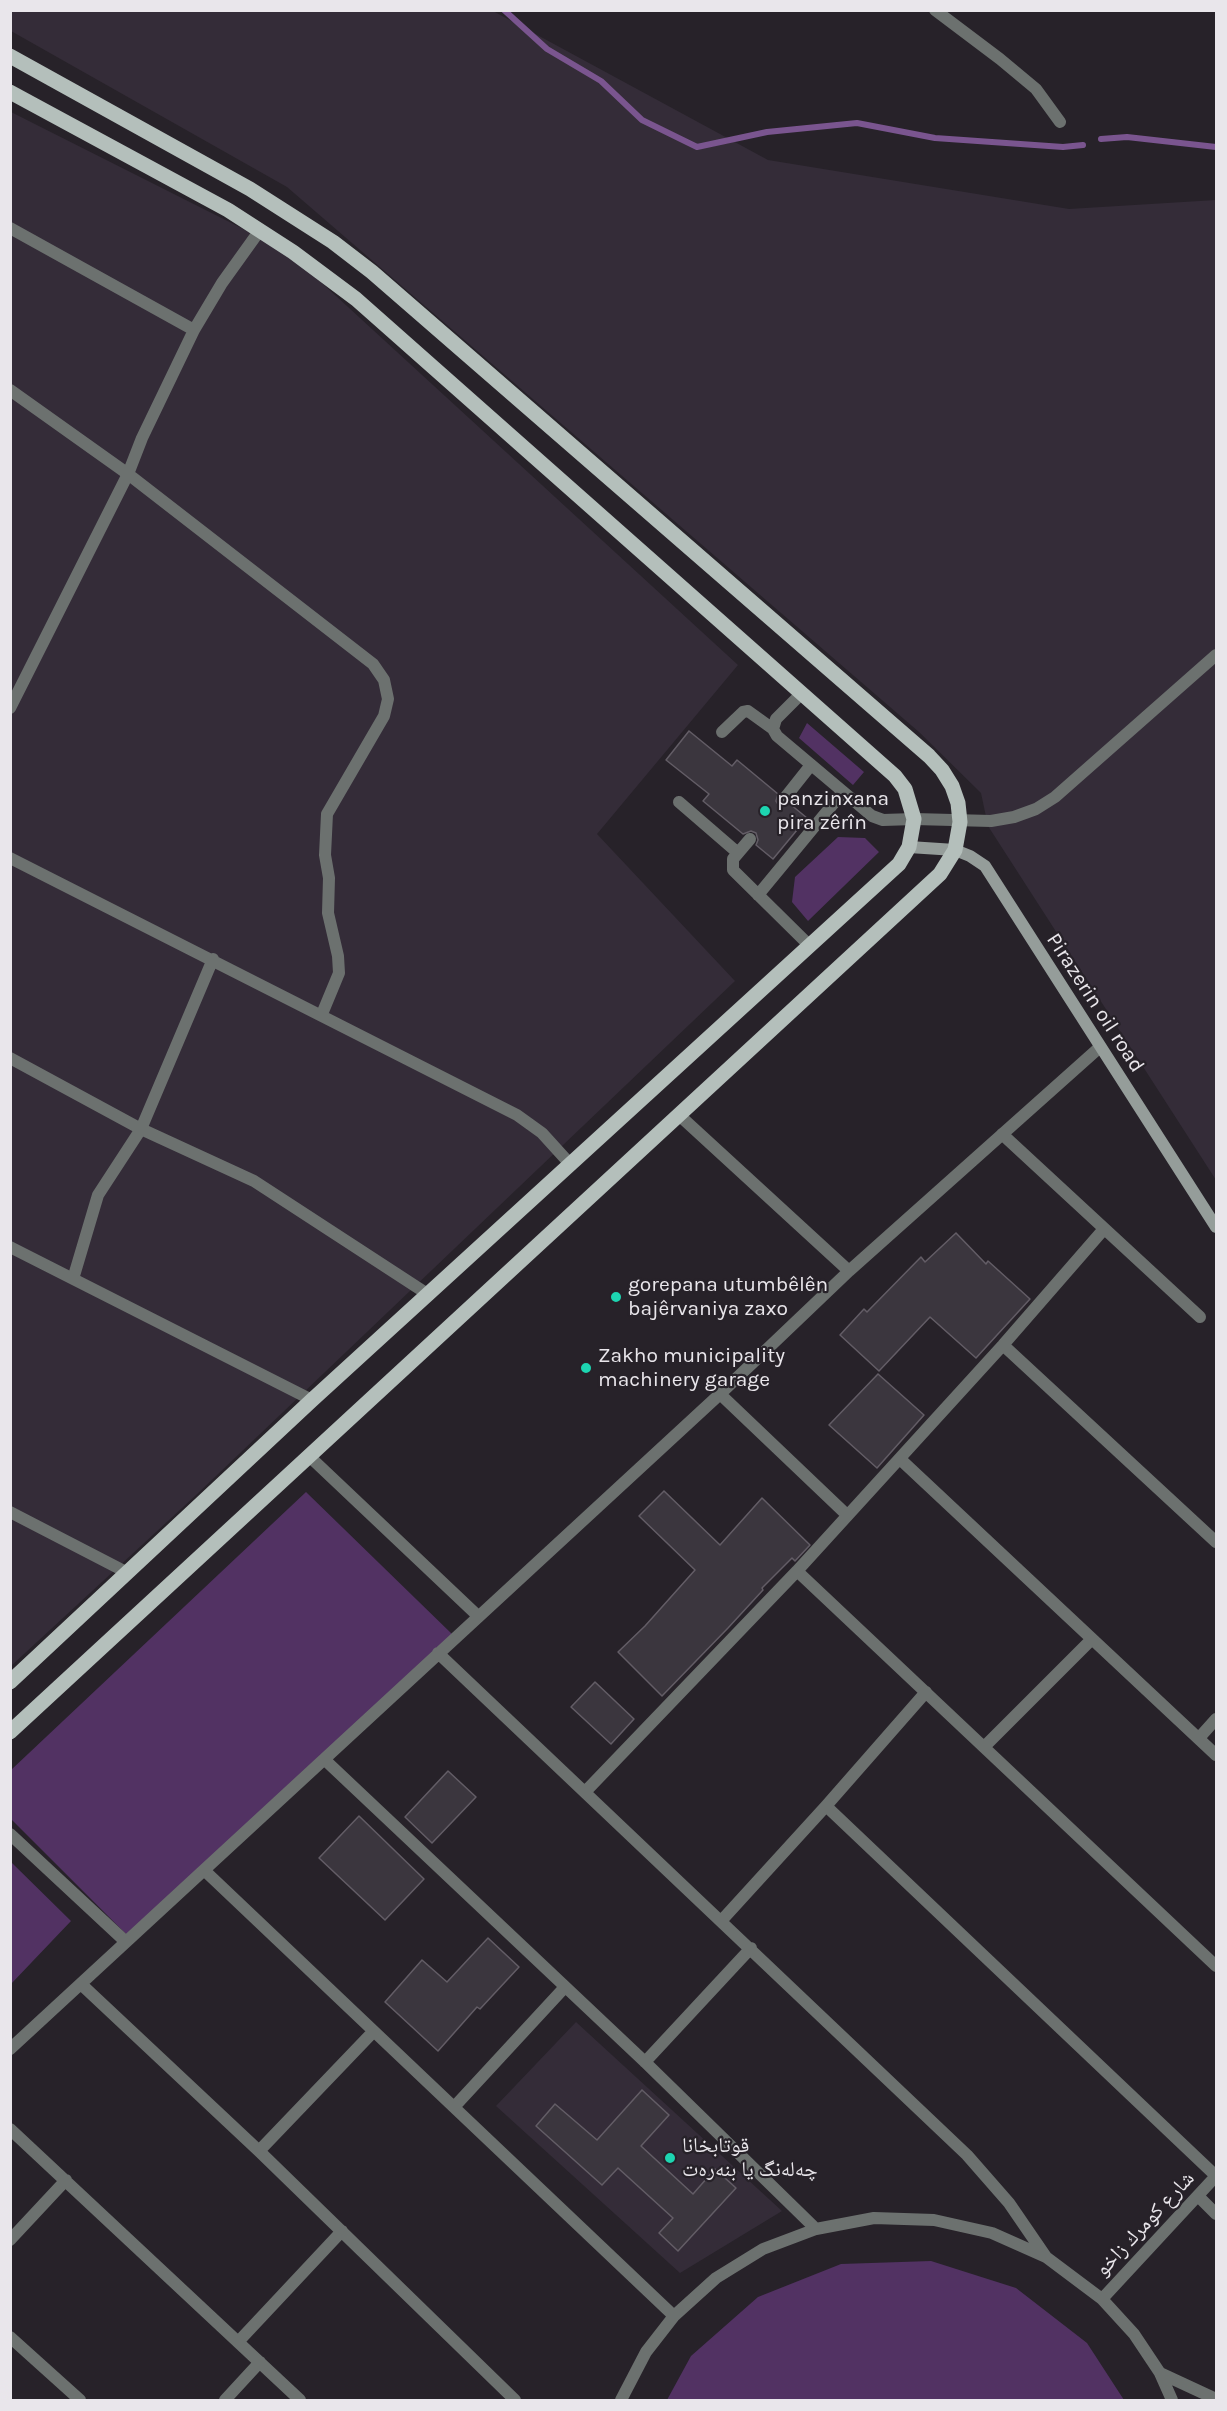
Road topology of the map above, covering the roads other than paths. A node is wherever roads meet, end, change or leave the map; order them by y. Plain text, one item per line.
1 (935, 10) edge
2 (10, 56) edge
3 (10, 92) edge
4 (1060, 122) dead end
5 (10, 228) edge
6 (260, 230) junction
7 (194, 330) junction
8 (10, 390) edge
9 (128, 474) junction
10 (1216, 655) edge
11 (801, 694) junction
12 (10, 708) edge
13 (773, 729) junction
14 (722, 732) dead end
15 (811, 765) junction
16 (843, 792) junction
17 (784, 799) dead end
18 (679, 802) dead end
19 (914, 819) junction
20 (960, 822) junction
21 (750, 839) dead end
22 (909, 847) junction
23 (955, 850) junction
24 (738, 853) junction
25 (10, 858) edge
26 (758, 896) junction
27 (810, 946) junction
28 (213, 959) junction
29 (322, 1014) junction
30 (1100, 1047) junction
31 (10, 1058) edge
32 (679, 1115) junction
33 (141, 1129) junction
34 (1002, 1134) junction
35 (571, 1166) junction
36 (1216, 1227) edge
37 (1104, 1229) junction
38 (10, 1247) edge
39 (849, 1271) junction
40 (74, 1279) junction
41 (429, 1295) junction
42 (1200, 1317) dead end
43 (1003, 1345) junction
44 (720, 1394) junction
45 (312, 1401) junction
46 (310, 1457) junction
47 (900, 1459) junction
48 (10, 1512) edge
49 (847, 1515) junction
50 (1216, 1542) edge
51 (797, 1571) junction
52 (128, 1573) junction
53 (478, 1616) junction
54 (1092, 1639) junction
55 (438, 1653) junction
56 (10, 1682) edge
57 (926, 1692) junction
58 (1216, 1719) edge
59 (10, 1732) edge
60 (1199, 1738) junction
61 (984, 1747) junction
62 (1216, 1755) edge
63 (325, 1760) junction
64 (585, 1792) junction
65 (826, 1806) junction
66 (10, 1834) edge
67 (205, 1871) junction
68 (722, 1920) junction
69 (126, 1942) junction
70 (751, 1948) junction
71 (1216, 1966) edge
72 (82, 1985) junction
73 (565, 1987) junction
74 (373, 2031) junction
75 (10, 2049) edge
76 (645, 2062) junction
77 (455, 2106) junction
78 (10, 2129) edge
79 (259, 2151) junction
80 (1216, 2176) edge
81 (66, 2180) junction
82 (1198, 2196) junction
83 (1216, 2214) edge
84 (816, 2229) junction
85 (342, 2231) junction
86 (10, 2240) edge
87 (1046, 2257) junction
88 (1102, 2299) junction
89 (674, 2316) junction
90 (10, 2337) edge
91 (238, 2342) junction
92 (260, 2362) junction
93 (1160, 2373) junction
94 (1216, 2399) edge
95 (80, 2400) edge
96 (225, 2400) edge
97 (300, 2400) edge
98 (515, 2400) edge
99 (621, 2400) edge
100 (1172, 2400) edge

1 - 4 street
2 - 20 main road
3 - 6 main road
5 - 7 street
6 - 7 street
6 - 11 main road
7 - 9 street
8 - 9 street
9 - 12 street
9 - 29 street
10 - 20 street
11 - 13 street
11 - 19 main road
13 - 14 street
13 - 15 street
15 - 16 street
15 - 17 street
16 - 19 street
16 - 26 street
18 - 24 street
19 - 20 street
19 - 22 main road
20 - 23 main road
21 - 24 street
22 - 23 main road, Pirazerin oil road
22 - 27 main road
23 - 30 main road, Pirazerin oil road
23 - 32 main road
24 - 26 street
25 - 28 street
26 - 27 street
27 - 35 main road
28 - 29 street
28 - 33 street
29 - 35 street
30 - 34 street
30 - 36 main road, Pirazerin oil road
31 - 33 street
32 - 39 street
32 - 46 main road
33 - 40 street
33 - 41 street
34 - 37 street
34 - 39 street
35 - 41 main road
37 - 42 street
37 - 43 street
38 - 40 street
39 - 44 street
40 - 45 street
41 - 45 main road
43 - 47 street
43 - 50 street
44 - 49 street
44 - 53 street
45 - 52 main road
46 - 53 street
46 - 59 main road
47 - 49 street
47 - 54 street
48 - 52 street
49 - 51 street
51 - 57 street
51 - 64 street
52 - 56 main road
53 - 55 street
54 - 60 street
54 - 61 street
55 - 63 street
55 - 64 street
57 - 61 street
57 - 65 street
58 - 60 street
60 - 62 street
61 - 71 street
63 - 67 street
63 - 73 street
64 - 68 street
65 - 68 street
65 - 80 street
66 - 69 street
67 - 69 street
67 - 74 street
68 - 70 street
69 - 72 street
70 - 76 street
70 - 87 street
72 - 75 street
72 - 79 street
73 - 76 street
73 - 77 street
74 - 77 street
74 - 79 street
76 - 84 street
77 - 89 street
78 - 81 street
79 - 85 street
80 - 82 street, شارع كومرك زاخو
81 - 86 street
81 - 91 street
82 - 83 street
82 - 88 street, شارع كومرك زاخو
84 - 87 street
84 - 89 street
85 - 91 street
85 - 98 street
87 - 88 street
88 - 93 street
89 - 99 street
90 - 95 street
91 - 92 street
92 - 96 street
92 - 97 street
93 - 94 street
93 - 100 street

